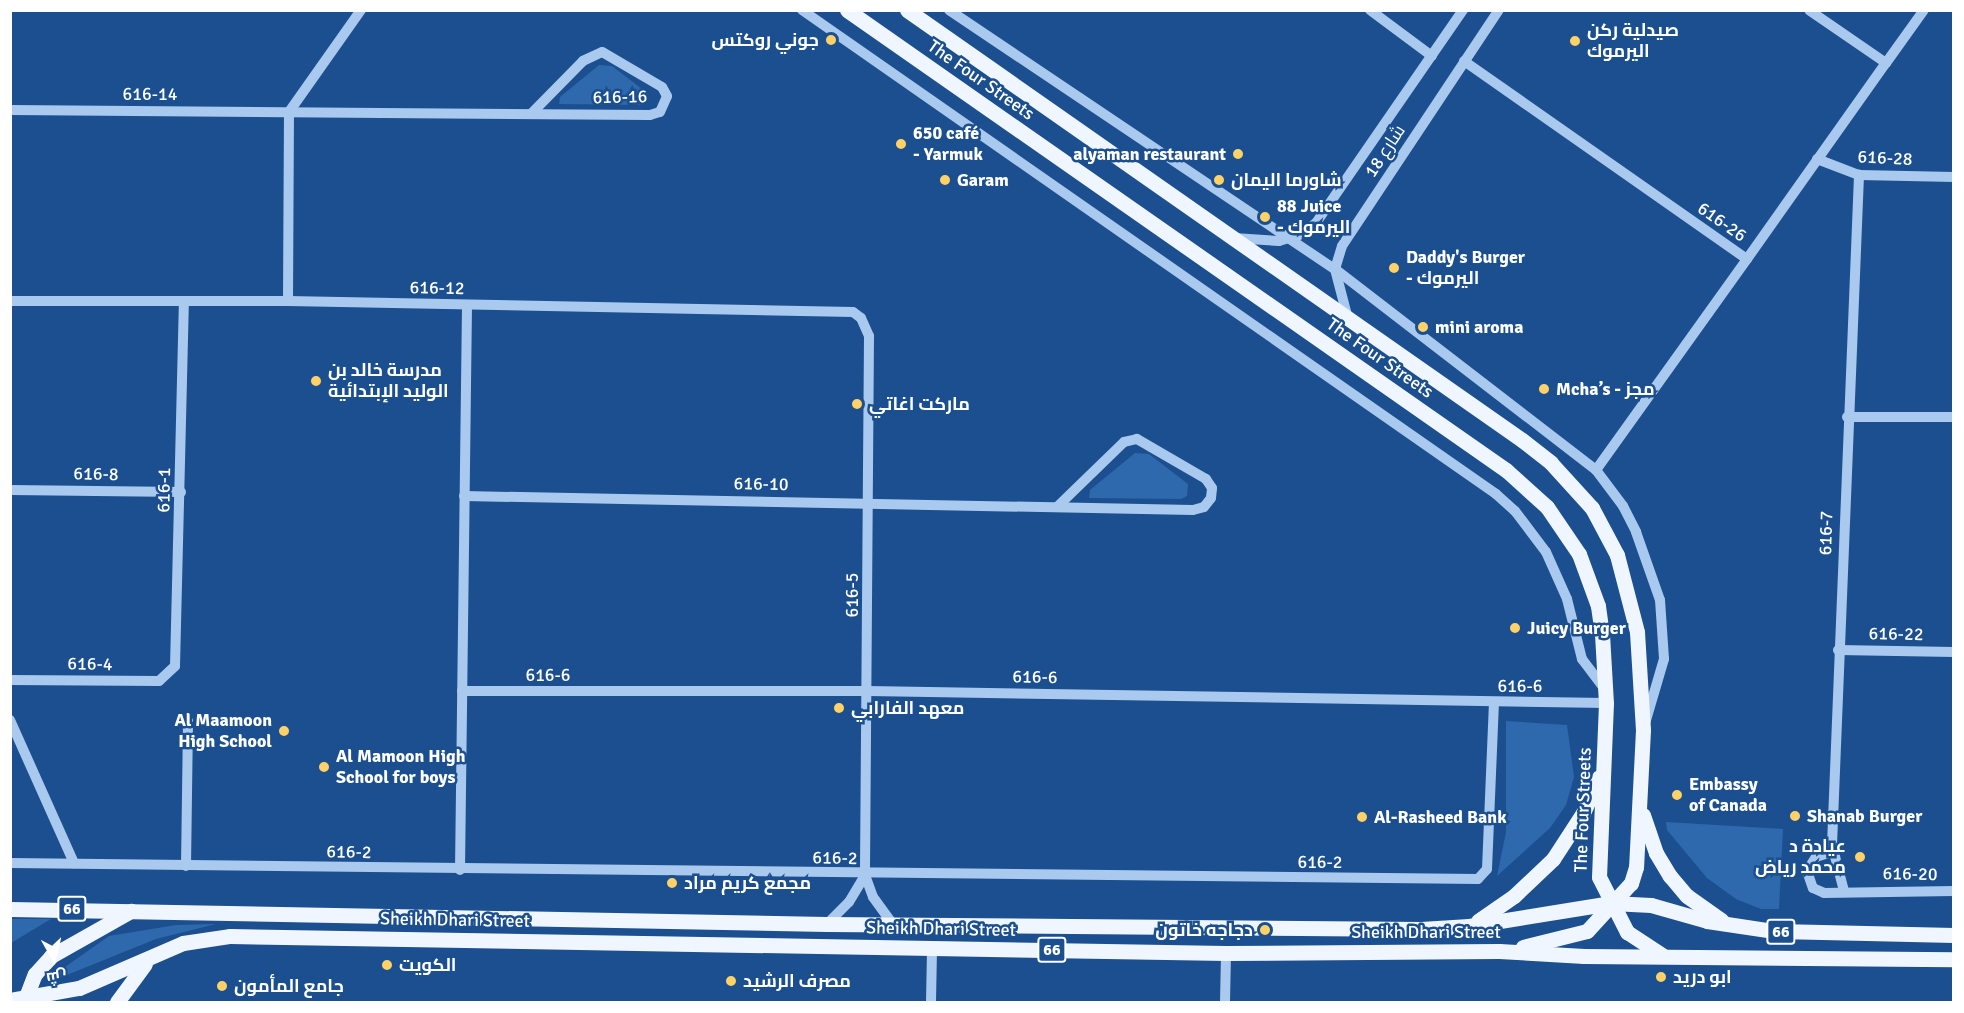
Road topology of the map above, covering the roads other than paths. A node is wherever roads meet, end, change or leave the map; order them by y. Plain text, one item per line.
1 (361, 10) edge
2 (802, 10) edge
3 (847, 10) edge
4 (907, 10) edge
5 (949, 10) edge
6 (1370, 10) edge
7 (1463, 10) edge
8 (1498, 10) edge
9 (1809, 10) edge
10 (1924, 10) edge
11 (1432, 56) junction
12 (1464, 61) junction
13 (1886, 63) junction
14 (10, 110) edge
15 (289, 112) junction
16 (531, 114) junction
17 (1817, 159) junction
18 (1858, 175) junction
19 (1953, 177) edge
20 (1233, 238) junction
21 (1289, 239) junction
22 (1747, 260) junction
23 (1335, 269) junction
24 (10, 301) edge
25 (288, 301) junction
26 (184, 302) junction
27 (467, 305) junction
28 (861, 318) joint
29 (1348, 319) junction
30 (1847, 417) junction
31 (1953, 417) edge
32 (1596, 471) junction
33 (10, 490) edge
34 (181, 492) junction
35 (464, 496) junction
36 (869, 503) junction
37 (1058, 507) junction
38 (1838, 650) junction
39 (1953, 652) edge
40 (168, 676) joint
41 (10, 680) edge
42 (462, 691) junction
43 (868, 691) junction
44 (1606, 698) junction
45 (1494, 703) junction
46 (10, 720) edge
47 (188, 721) dead end
48 (1643, 730) junction
49 (1605, 763) junction
50 (1641, 802) junction
51 (1832, 852) junction
52 (10, 863) edge
53 (74, 863) junction
54 (186, 866) junction
55 (460, 870) junction
56 (865, 875) junction
57 (1844, 891) junction
58 (1953, 891) edge
59 (1611, 903) junction
60 (10, 909) edge
61 (134, 909) junction
62 (827, 924) junction
63 (892, 925) junction
64 (1469, 926) junction
65 (1731, 926) junction
66 (1953, 935) edge
67 (932, 948) junction
68 (1499, 951) junction
69 (1226, 953) junction
70 (153, 956) junction
71 (1664, 956) junction
72 (1953, 959) edge
73 (10, 988) edge
74 (23, 1001) edge
75 (117, 1002) edge
76 (931, 1002) edge
77 (1225, 1002) edge

1 - 15 street
2 - 44 street
3 - 44 main road, The Four Streets
4 - 20 main road, The Four Streets
5 - 21 street
6 - 11 street
7 - 11 street, شارع 18
8 - 12 street, شارع 18
9 - 13 street
10 - 13 street, 616-26
11 - 21 street, شارع 18
12 - 22 street, 616-26
12 - 23 street, شارع 18
13 - 17 street, 616-26
14 - 15 street, 616-14
15 - 16 street, 616-16
15 - 25 street
16 - 16 street, 616-16
17 - 18 street, 616-28
17 - 22 street, 616-26
18 - 19 street, 616-28
18 - 30 street, 616-7
20 - 21 street
20 - 29 main road, The Four Streets
21 - 23 street
22 - 32 street
23 - 29 street
23 - 32 street
24 - 26 street, 616-12
25 - 26 street, 616-12
25 - 27 street, 616-12
26 - 34 street, 616-1
27 - 28 street, 616-12
27 - 35 street
28 - 36 street, 616-5
29 - 48 main road, The Four Streets
30 - 31 street
30 - 38 street, 616-7
32 - 48 street
33 - 34 street, 616-8
34 - 40 street, 616-1
35 - 36 street, 616-10
35 - 42 street
36 - 37 street, 616-10
36 - 43 street, 616-5
37 - 37 street, 616-10
38 - 39 street, 616-22
38 - 51 street, 616-7
40 - 41 street, 616-4
42 - 43 street, 616-6
42 - 55 street
43 - 45 street, 616-6
43 - 56 street, 616-5
44 - 45 street, 616-6
44 - 49 main road, The Four Streets
45 - 56 street, 616-2
46 - 53 street
47 - 54 street
48 - 50 main road, The Four Streets
49 - 59 main road, The Four Streets
49 - 64 main road
50 - 59 main road, The Four Streets
50 - 65 main road
51 - 57 street, 616-7
51 - 57 street, 616-20
52 - 53 street, 616-2
53 - 54 street, 616-2
54 - 55 street, 616-2
55 - 56 street, 616-2
56 - 62 street
56 - 63 street
57 - 58 street, 616-20
59 - 64 main road, Sheikh Dhari Street / 66
59 - 65 main road, Sheikh Dhari Street / 66
59 - 68 main road, The Four Streets
59 - 71 main road, The Four Streets
60 - 61 main road, Sheikh Dhari Street / 66
61 - 62 main road, Sheikh Dhari Street / 66
61 - 74 main road
62 - 63 main road, Sheikh Dhari Street / 66
63 - 64 main road, Sheikh Dhari Street / 66
65 - 66 main road, Sheikh Dhari Street / 66
67 - 69 main road, Sheikh Dhari Street / 66
67 - 70 main road, Sheikh Dhari Street / 66
67 - 76 street
68 - 69 main road, Sheikh Dhari Street / 66
68 - 71 main road, Sheikh Dhari Street / 66
69 - 77 street
70 - 74 main road, Sheikh Dhari Street / 66
70 - 75 main road
71 - 72 main road, Sheikh Dhari Street / 66
73 - 74 main road

